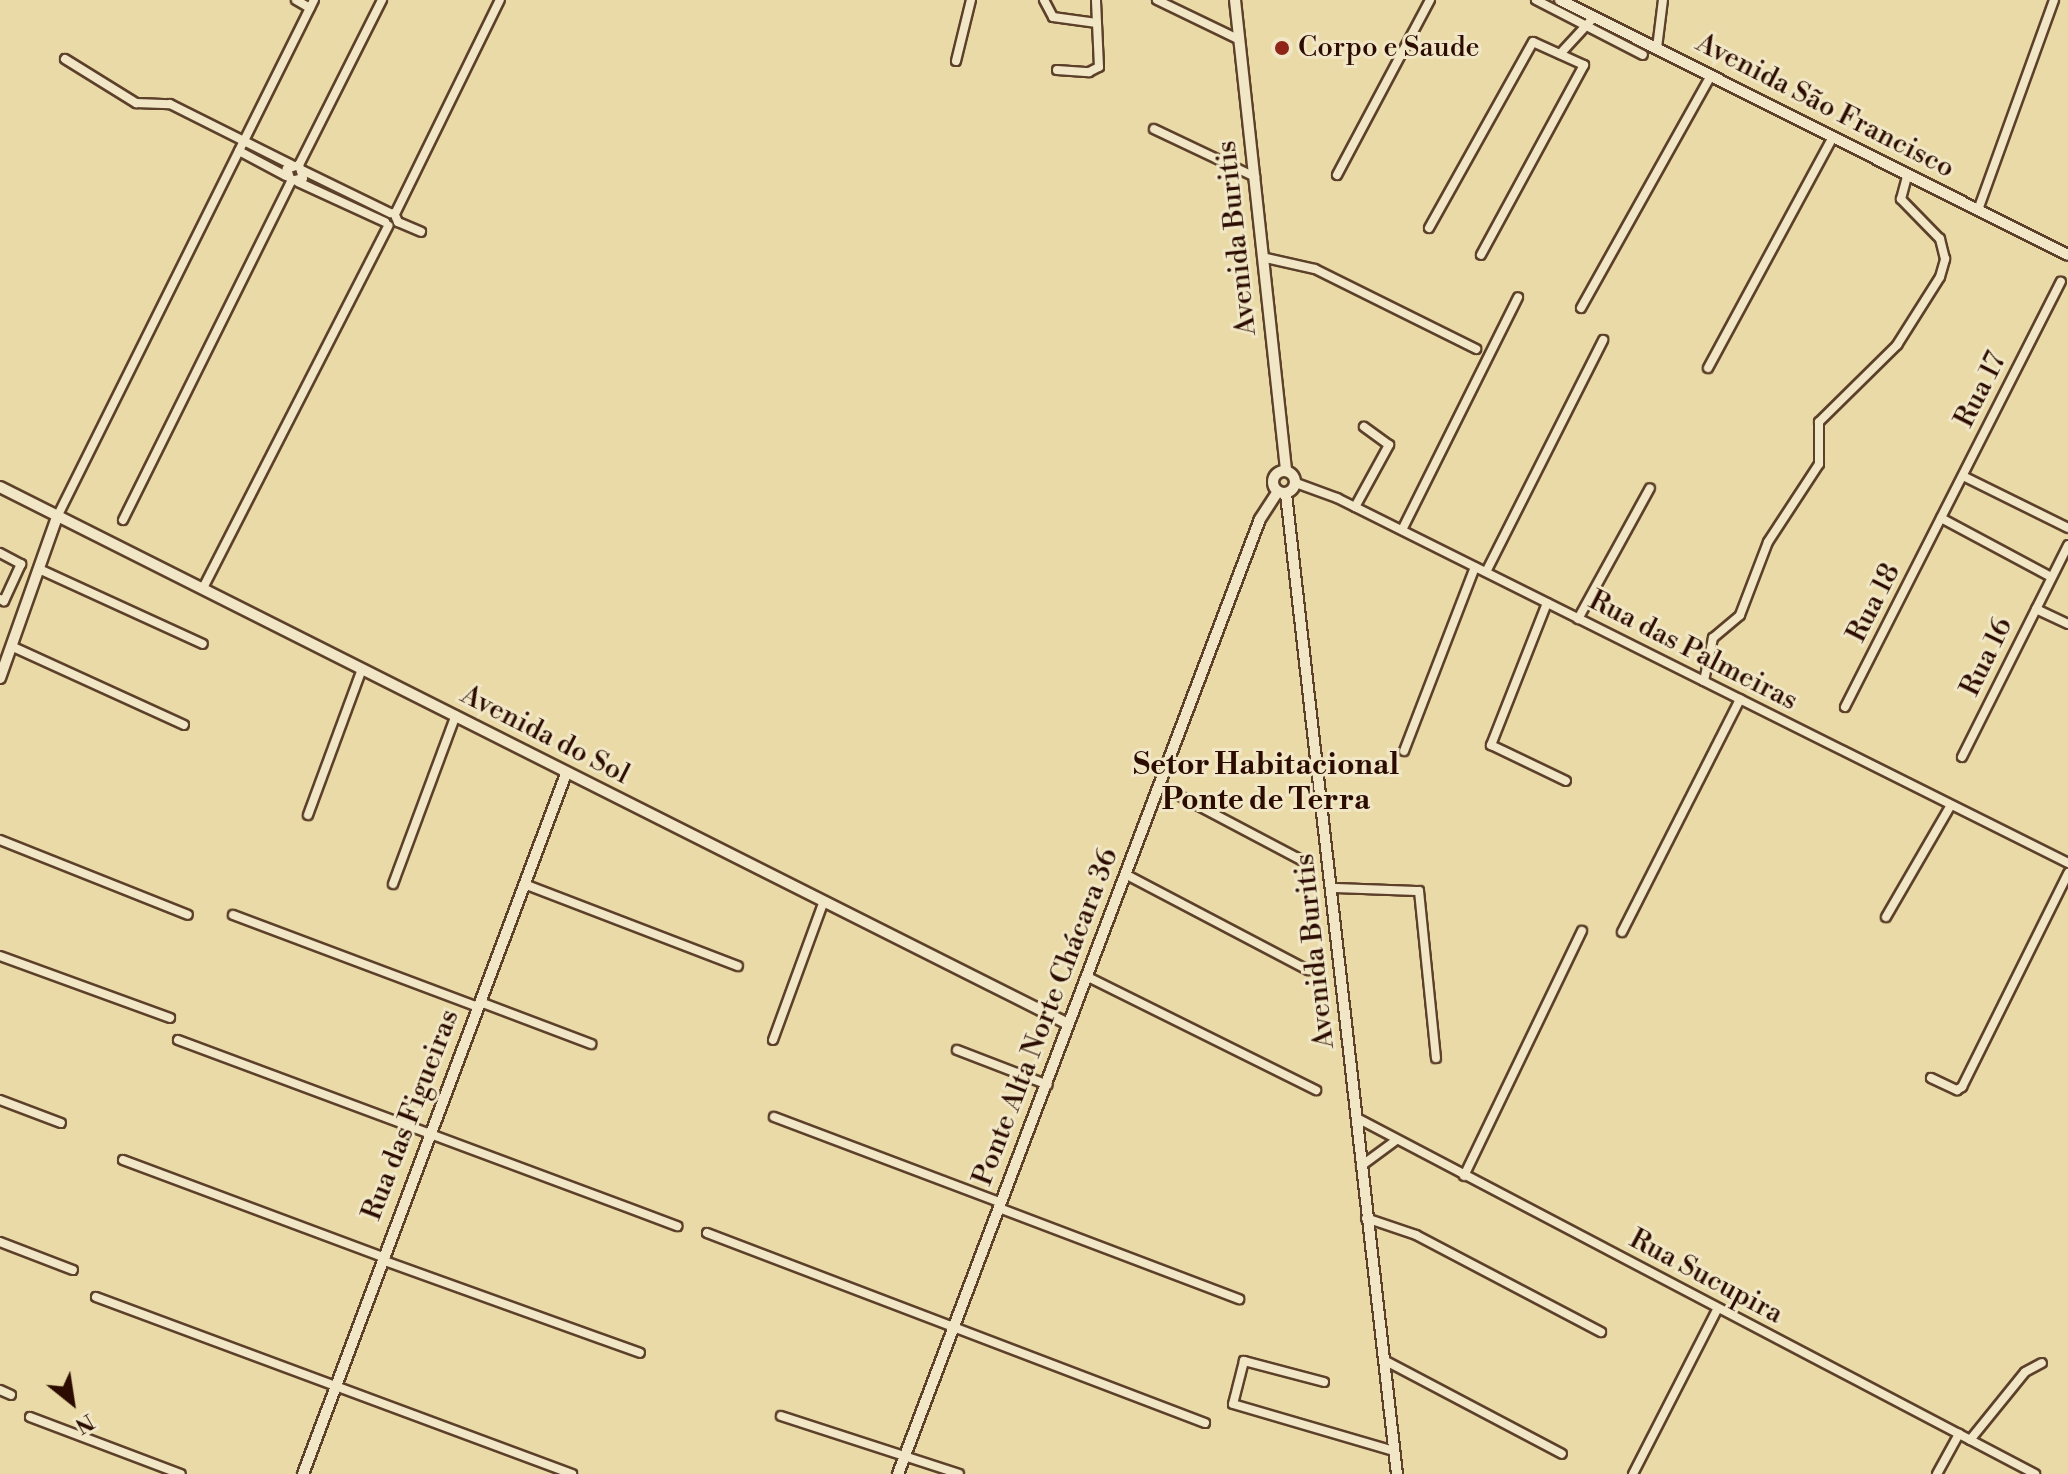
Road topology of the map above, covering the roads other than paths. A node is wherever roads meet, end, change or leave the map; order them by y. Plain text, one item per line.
1 (296, 0) edge
2 (382, 0) edge
3 (500, 0) edge
4 (971, 0) edge
5 (1044, 0) edge
6 (1096, 0) edge
7 (1157, 0) edge
8 (1235, 0) edge
9 (1430, 0) edge
10 (1536, 0) edge
11 (1560, 0) edge
12 (1663, 0) edge
13 (2054, 0) edge
14 (312, 4) edge
15 (1594, 17) junction
16 (1097, 23) junction
17 (1584, 28) junction
18 (1238, 39) junction
19 (1657, 48) junction
20 (1560, 54) junction
21 (1643, 55) dead end
22 (65, 59) dead end
23 (956, 61) dead end
24 (1057, 70) dead end
25 (1711, 75) junction
26 (1154, 129) dead end
27 (1832, 139) junction
28 (244, 142) junction
29 (239, 151) junction
30 (269, 154) junction
31 (264, 164) junction
32 (298, 167) junction
33 (1337, 175) dead end
34 (1255, 177) junction
35 (1907, 177) junction
36 (292, 180) junction
37 (1978, 210) junction
38 (394, 216) junction
39 (386, 224) junction
40 (1429, 228) dead end
41 (421, 232) dead end
42 (1481, 255) dead end
43 (2068, 255) edge
44 (1266, 258) junction
45 (2061, 282) dead end
46 (1518, 297) dead end
47 (1581, 308) dead end
48 (1603, 340) dead end
49 (1476, 349) dead end
50 (1708, 368) dead end
51 (1364, 427) dead end
52 (1286, 471) junction
53 (1963, 476) junction
54 (1296, 483) junction
55 (0, 487) edge
56 (1650, 488) dead end
57 (1282, 492) junction
58 (1355, 507) junction
59 (57, 517) junction
60 (1941, 518) junction
61 (123, 520) dead end
62 (2068, 528) edge
63 (1402, 530) junction
64 (2068, 545) edge
65 (0, 553) edge
66 (1475, 567) junction
67 (39, 569) junction
68 (1486, 572) junction
69 (2051, 577) junction
70 (14, 581) junction
71 (203, 588) junction
72 (31, 590) junction
73 (0, 599) edge
74 (1547, 603) junction
75 (2036, 609) junction
76 (1578, 619) junction
77 (2068, 624) edge
78 (203, 644) dead end
79 (11, 646) junction
80 (362, 669) junction
81 (0, 678) edge
82 (1704, 681) junction
83 (1740, 699) junction
84 (1845, 707) dead end
85 (456, 715) junction
86 (184, 725) dead end
87 (1404, 751) dead end
88 (1962, 757) dead end
89 (566, 774) junction
90 (1566, 781) dead end
91 (1159, 785) junction
92 (1951, 805) junction
93 (308, 815) dead end
94 (0, 840) edge
95 (1301, 860) dead end
96 (2068, 863) edge
97 (2068, 873) edge
98 (1125, 874) junction
99 (393, 884) dead end
100 (524, 884) junction
101 (1333, 888) junction
102 (824, 901) junction
103 (188, 915) dead end
104 (233, 915) dead end
105 (1886, 917) dead end
106 (1582, 931) dead end
107 (1622, 932) dead end
108 (0, 956) edge
109 (738, 966) dead end
110 (1308, 970) dead end
111 (1086, 976) junction
112 (479, 1005) junction
113 (170, 1018) dead end
114 (1068, 1024) junction
115 (178, 1040) dead end
116 (773, 1040) dead end
117 (591, 1044) dead end
118 (957, 1050) dead end
119 (1436, 1058) dead end
120 (1931, 1078) dead end
121 (1048, 1085) junction
122 (1316, 1090) dead end
123 (0, 1100) edge
124 (774, 1117) dead end
125 (1357, 1118) junction
126 (61, 1123) dead end
127 (431, 1132) junction
128 (1395, 1141) junction
129 (123, 1160) dead end
130 (1361, 1166) junction
131 (1464, 1176) junction
132 (1000, 1206) junction
133 (1366, 1218) junction
134 (677, 1226) dead end
135 (707, 1233) dead end
136 (0, 1242) edge
137 (383, 1258) junction
138 (73, 1270) dead end
139 (96, 1297) dead end
140 (1239, 1299) dead end
141 (1718, 1308) junction
142 (953, 1329) junction
143 (1601, 1332) dead end
144 (640, 1353) dead end
145 (1384, 1360) junction
146 (2042, 1363) dead end
147 (1324, 1382) dead end
148 (336, 1386) junction
149 (0, 1390) edge
150 (11, 1395) dead end
151 (781, 1416) dead end
152 (30, 1417) dead end
153 (1205, 1423) dead end
154 (1959, 1434) junction
155 (1970, 1440) junction
156 (1394, 1451) junction
157 (906, 1454) junction
158 (1562, 1454) dead end
159 (181, 1474) edge
160 (303, 1474) edge
161 (572, 1474) edge
162 (898, 1474) edge
163 (959, 1474) edge
164 (1397, 1474) edge
165 (1633, 1474) edge
166 (1937, 1474) edge
167 (2035, 1474) edge

1 - 14 street
2 - 32 street
3 - 38 street
4 - 23 street
5 - 16 street
6 - 16 street
7 - 18 street
8 - 18 street, Avenida Buritis
9 - 33 street
10 - 17 street
11 - 15 street, Avenida São Francisco
12 - 19 street
13 - 37 street
14 - 28 street
15 - 17 street
15 - 19 street, Avenida São Francisco
16 - 24 street
17 - 20 street
17 - 21 street
18 - 34 street, Avenida Buritis
19 - 25 street, Avenida São Francisco
20 - 40 street
20 - 42 street
22 - 28 street
25 - 27 street, Avenida São Francisco
25 - 47 street
26 - 34 street
27 - 35 street, Avenida São Francisco
27 - 50 street
28 - 29 street
28 - 30 street
29 - 31 street
29 - 59 street
30 - 31 street
30 - 32 street
31 - 36 street
32 - 36 street
32 - 36 street
32 - 38 street
34 - 44 street, Avenida Buritis
35 - 37 street, Avenida São Francisco
35 - 82 street
36 - 39 street
36 - 61 street
37 - 43 street, Avenida São Francisco
38 - 39 street
38 - 41 street
39 - 71 street
44 - 49 street
44 - 52 street, Avenida Buritis
45 - 53 street, Rua 17
46 - 63 street
48 - 68 street
51 - 58 street
52 - 54 street
52 - 57 street
53 - 60 street, Rua 17
53 - 62 street
54 - 57 street
54 - 58 street, Rua das Palmeiras
55 - 59 street, Avenida do Sol
56 - 76 street
57 - 91 street, Ponte Alta Norte Chácara 36
57 - 101 street, Avenida Buritis
58 - 63 street, Rua das Palmeiras
59 - 67 street
59 - 71 street, Avenida do Sol
60 - 69 street
60 - 84 street, Rua 18
63 - 66 street, Rua das Palmeiras
64 - 69 street, Rua 16
65 - 70 street
66 - 68 street, Rua das Palmeiras
66 - 87 street
67 - 72 street
67 - 78 street
68 - 74 street, Rua das Palmeiras
69 - 75 street, Rua 16
70 - 72 street
70 - 73 street
71 - 80 street, Avenida do Sol
72 - 79 street
74 - 76 street, Rua das Palmeiras
74 - 90 street
75 - 77 street
75 - 88 street, Rua 16
76 - 82 street, Rua das Palmeiras
79 - 81 street
79 - 86 street
80 - 85 street, Avenida do Sol
80 - 93 street
82 - 83 street, Rua das Palmeiras
83 - 92 street, Rua das Palmeiras
83 - 107 street
85 - 89 street, Avenida do Sol
85 - 99 street
89 - 100 street, Rua das Figueiras
89 - 102 street, Avenida do Sol
91 - 95 street
91 - 98 street, Ponte Alta Norte Chácara 36
92 - 96 street, Rua das Palmeiras
92 - 105 street
94 - 103 street
97 - 120 street
98 - 110 street
98 - 111 street, Ponte Alta Norte Chácara 36
100 - 109 street
100 - 112 street, Rua das Figueiras
101 - 119 street
101 - 125 street, Avenida Buritis
102 - 114 street, Avenida do Sol
102 - 116 street
104 - 112 street
106 - 131 street
108 - 113 street
111 - 114 street, Ponte Alta Norte Chácara 36
111 - 122 street
112 - 117 street
112 - 127 street, Rua das Figueiras
114 - 121 street, Ponte Alta Norte Chácara 36
115 - 127 street
118 - 121 street
121 - 132 street, Ponte Alta Norte Chácara 36
123 - 126 street
124 - 132 street
125 - 128 street, Rua Sucupira
125 - 130 street, Avenida Buritis
127 - 134 street
127 - 137 street, Rua das Figueiras
128 - 130 street
128 - 131 street, Rua Sucupira
129 - 137 street
130 - 133 street, Avenida Buritis
131 - 141 street, Rua Sucupira
132 - 140 street
132 - 142 street, Ponte Alta Norte Chácara 36
133 - 143 street
133 - 145 street, Avenida Buritis
135 - 142 street
136 - 138 street
137 - 144 street
137 - 148 street, Rua das Figueiras
139 - 148 street
141 - 154 street, Rua Sucupira
141 - 165 street
142 - 153 street
142 - 157 street, Ponte Alta Norte Chácara 36
145 - 156 street, Avenida Buritis
145 - 158 street
146 - 155 street
147 - 156 street
148 - 160 street, Rua das Figueiras
148 - 161 street
149 - 150 street
151 - 157 street
152 - 159 street
154 - 155 street, Rua Sucupira
154 - 166 street
155 - 167 street, Rua Sucupira
156 - 164 street, Avenida Buritis
157 - 162 street, Ponte Alta Norte Chácara 36
157 - 163 street

